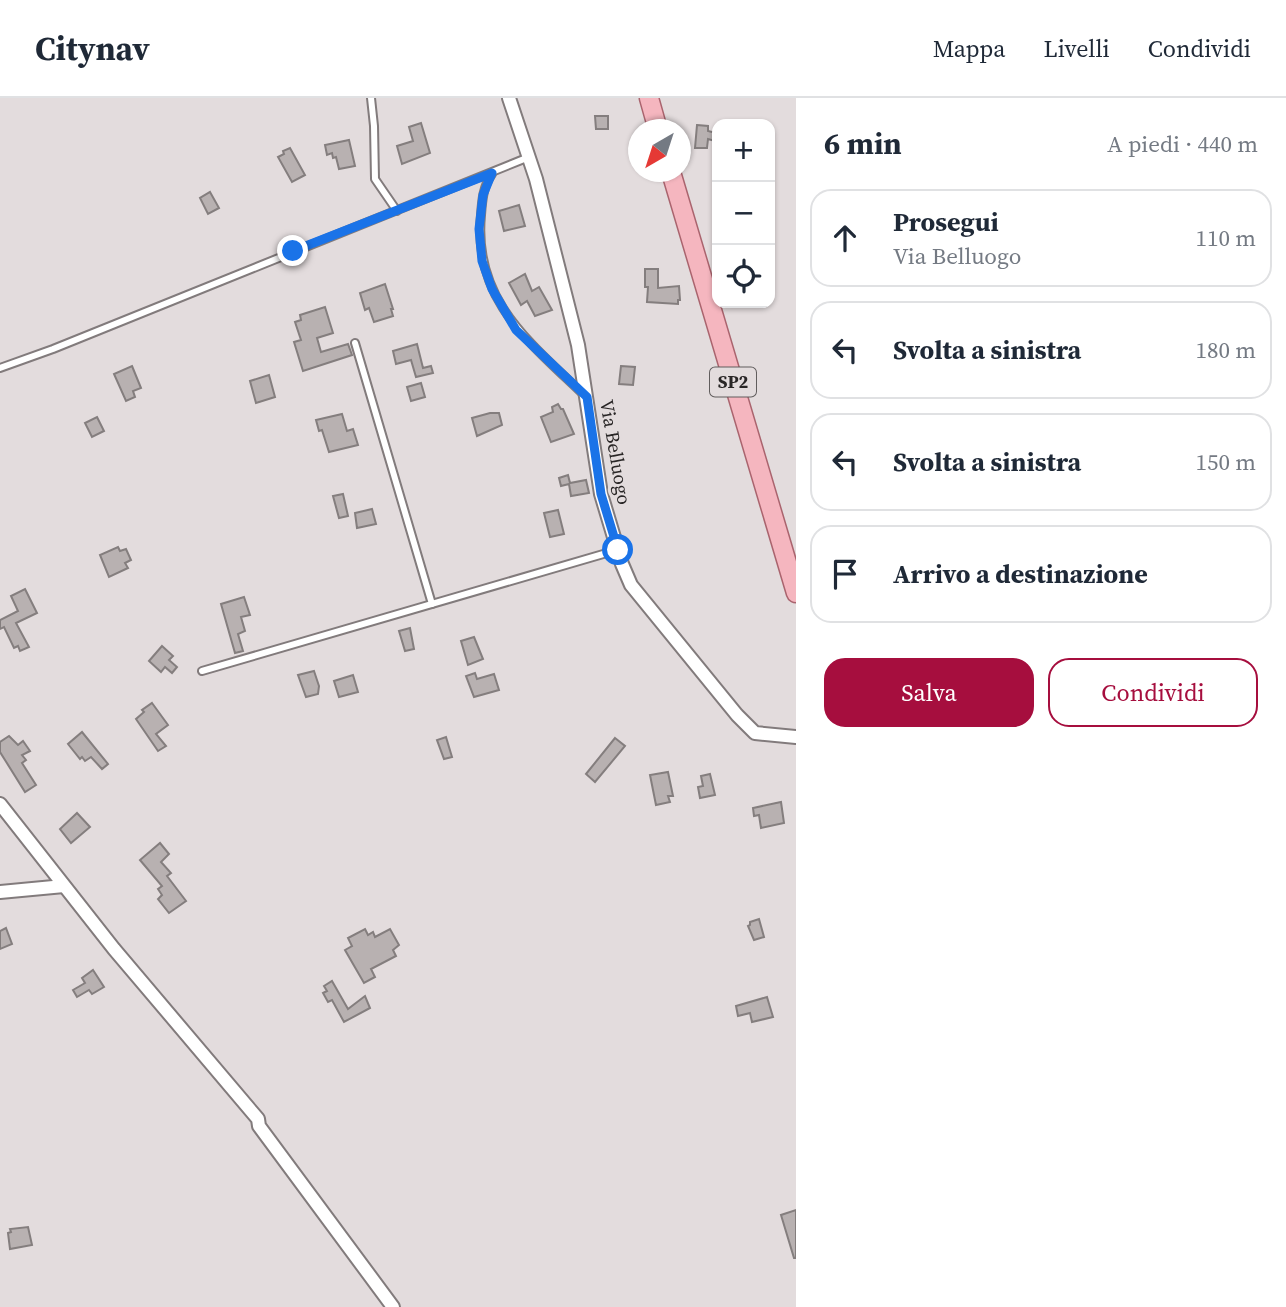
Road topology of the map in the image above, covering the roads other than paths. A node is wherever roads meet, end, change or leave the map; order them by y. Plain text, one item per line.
1 (371, 98) edge
2 (509, 98) edge
3 (649, 98) edge
4 (655, 119) edge
5 (529, 157) junction
6 (492, 173) junction
7 (674, 182) edge
8 (397, 211) junction
9 (355, 343) dead end
10 (0, 368) edge
11 (587, 397) junction
12 (618, 550) junction
13 (796, 593) edge
14 (432, 604) junction
15 (202, 671) dead end
16 (796, 737) edge
17 (0, 804) edge
18 (64, 886) junction
19 (0, 892) edge
20 (393, 1307) edge

1 - 8 lane
2 - 5 street, Via Belluogo
3 - 4 main road
5 - 6 lane
5 - 11 street, Via Belluogo
6 - 8 lane
6 - 11 lane
7 - 13 main road, SP2
8 - 10 lane
9 - 14 lane
11 - 12 street, Via Belluogo
12 - 14 lane
12 - 16 street, Via Belluogo
14 - 15 lane
17 - 18 street
18 - 19 street
18 - 20 street

